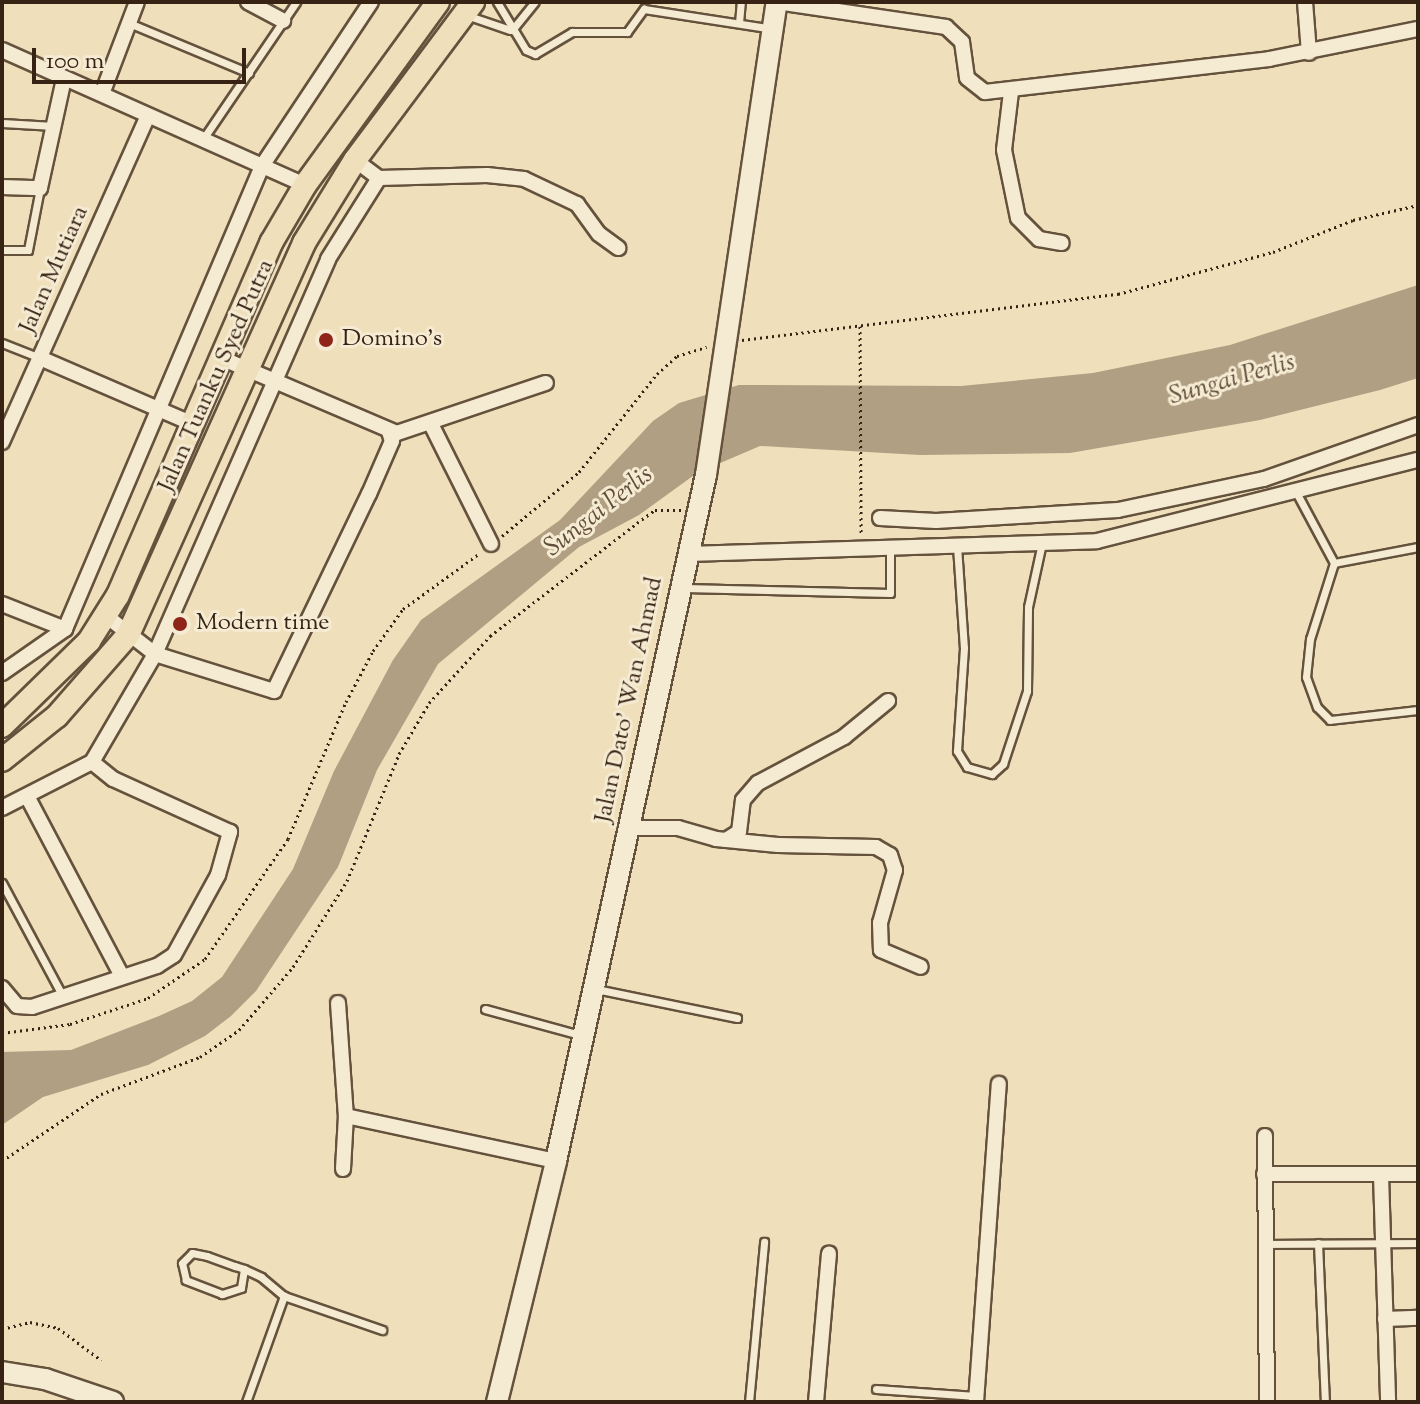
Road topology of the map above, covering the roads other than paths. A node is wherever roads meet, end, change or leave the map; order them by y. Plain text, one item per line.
1 (137, 2) edge
2 (248, 2) edge
3 (296, 2) edge
4 (371, 2) edge
5 (438, 2) edge
6 (497, 2) edge
7 (535, 2) edge
8 (741, 2) edge
9 (777, 2) edge
10 (1305, 2) edge
11 (468, 9) edge
12 (283, 21) junction
13 (128, 23) junction
14 (739, 23) junction
15 (773, 29) junction
16 (1418, 29) edge
17 (512, 30) junction
18 (2, 50) edge
19 (1309, 53) junction
20 (249, 73) junction
21 (64, 79) junction
22 (1011, 92) junction
23 (102, 94) junction
24 (148, 116) junction
25 (2, 123) edge
26 (54, 126) junction
27 (203, 139) junction
28 (355, 160) junction
29 (262, 166) junction
30 (379, 178) junction
31 (305, 185) junction
32 (2, 187) edge
33 (40, 188) junction
34 (1062, 243) dead end
35 (618, 248) dead end
36 (2, 250) edge
37 (2, 343) edge
38 (40, 358) junction
39 (221, 358) junction
40 (245, 369) junction
41 (272, 383) junction
42 (546, 383) dead end
43 (160, 407) junction
44 (193, 424) junction
45 (431, 424) junction
46 (1418, 425) edge
47 (4, 432) edge
48 (389, 432) junction
49 (1418, 460) edge
50 (1296, 492) junction
51 (880, 518) dead end
52 (1042, 543) junction
53 (491, 544) road end
54 (957, 544) junction
55 (890, 546) junction
56 (1418, 547) edge
57 (688, 554) junction
58 (1334, 563) junction
59 (681, 588) junction
60 (2, 604) edge
61 (105, 615) junction
62 (65, 629) junction
63 (128, 635) junction
64 (155, 654) junction
65 (2, 673) edge
66 (888, 701) dead end
67 (1418, 710) edge
68 (2, 726) edge
69 (2, 760) edge
70 (92, 762) junction
71 (27, 796) junction
72 (2, 808) edge
73 (630, 828) junction
74 (726, 840) junction
75 (2, 883) edge
76 (921, 967) dead end
77 (122, 976) junction
78 (2, 988) edge
79 (594, 988) junction
80 (63, 997) junction
81 (338, 1003) dead end
82 (485, 1009) dead end
83 (737, 1018) dead end
84 (582, 1036) junction
85 (999, 1084) dead end
86 (346, 1116) junction
87 (1265, 1136) dead end
88 (556, 1161) junction
89 (343, 1169) dead end
90 (1264, 1174) junction
91 (1418, 1174) edge
92 (1381, 1175) junction
93 (764, 1242) dead end
94 (1318, 1243) junction
95 (1383, 1243) junction
96 (1418, 1243) edge
97 (1263, 1244) junction
98 (829, 1254) dead end
99 (244, 1269) junction
100 (284, 1296) junction
101 (1418, 1318) edge
102 (1385, 1319) junction
103 (382, 1330) dead end
104 (2, 1372) edge
105 (876, 1389) dead end
106 (84, 1396) edge
107 (976, 1399) edge
108 (113, 1402) edge
109 (246, 1402) edge
110 (497, 1402) edge
111 (749, 1402) edge
112 (816, 1402) edge
113 (1267, 1402) edge
114 (1325, 1402) edge
115 (1388, 1402) edge

1 - 13 street
2 - 12 street
3 - 12 lane
4 - 29 street
5 - 31 main road, Jalan Tuanku Syed Putra
6 - 17 lane
7 - 17 lane
8 - 14 lane
9 - 15 main road, Jalan Dato' Wan Ahmad
9 - 22 street
10 - 19 street
11 - 17 lane
11 - 28 main road, Jalan Tuanku Syed Putra
12 - 20 lane
13 - 20 lane
13 - 23 street
14 - 15 lane
14 - 17 lane
15 - 57 main road, Jalan Dato' Wan Ahmad
16 - 19 street
18 - 21 street
19 - 22 street
20 - 27 lane
21 - 23 street
21 - 26 street
22 - 34 street
23 - 24 street
24 - 27 street
24 - 38 street, Jalan Mutiara
25 - 26 lane
26 - 33 street
27 - 29 street
28 - 30 street
28 - 40 main road, Jalan Tuanku Syed Putra
29 - 31 street
29 - 43 street
30 - 35 street
30 - 41 street
31 - 39 main road, Jalan Tuanku Syed Putra
32 - 33 street
33 - 36 lane
37 - 38 lane
38 - 43 street
38 - 47 street, Jalan Mutiara
39 - 40 street
39 - 44 main road, Jalan Tuanku Syed Putra
40 - 41 street
40 - 63 main road, Jalan Tuanku Syed Putra
41 - 48 street
41 - 64 street
42 - 45 street
43 - 44 street
43 - 62 street
44 - 61 main road, Jalan Tuanku Syed Putra
45 - 48 street
45 - 53 street
46 - 51 street
48 - 64 street
49 - 50 street
50 - 52 street
50 - 58 lane
52 - 54 street
52 - 54 lane
54 - 55 street
55 - 57 street
55 - 59 lane
56 - 58 lane
57 - 59 main road, Jalan Dato' Wan Ahmad
58 - 67 lane
59 - 73 main road, Jalan Dato' Wan Ahmad
60 - 62 street
61 - 63 street
61 - 68 main road, Jalan Tuanku Syed Putra
62 - 65 street
63 - 64 street
63 - 69 main road, Jalan Tuanku Syed Putra
64 - 70 street
66 - 74 street
70 - 71 street
70 - 77 street
71 - 72 street
71 - 77 street
73 - 74 street
73 - 79 main road, Jalan Dato' Wan Ahmad
74 - 76 street
75 - 80 lane
77 - 80 street
78 - 80 street
79 - 83 lane
79 - 84 main road, Jalan Dato' Wan Ahmad
81 - 86 street
82 - 84 lane
84 - 88 main road, Jalan Dato' Wan Ahmad
85 - 107 street
86 - 88 street
86 - 89 street
87 - 90 street
88 - 110 main road, Jalan Dato' Wan Ahmad
90 - 92 street
90 - 97 street
91 - 92 street
92 - 95 street
93 - 111 lane
94 - 95 lane
94 - 97 lane
94 - 114 lane
95 - 96 lane
95 - 102 street
97 - 113 street
98 - 112 street
99 - 99 lane
99 - 100 lane
100 - 103 lane
100 - 109 lane
101 - 102 street
102 - 115 street
104 - 106 main road
105 - 107 lane
106 - 108 main road

